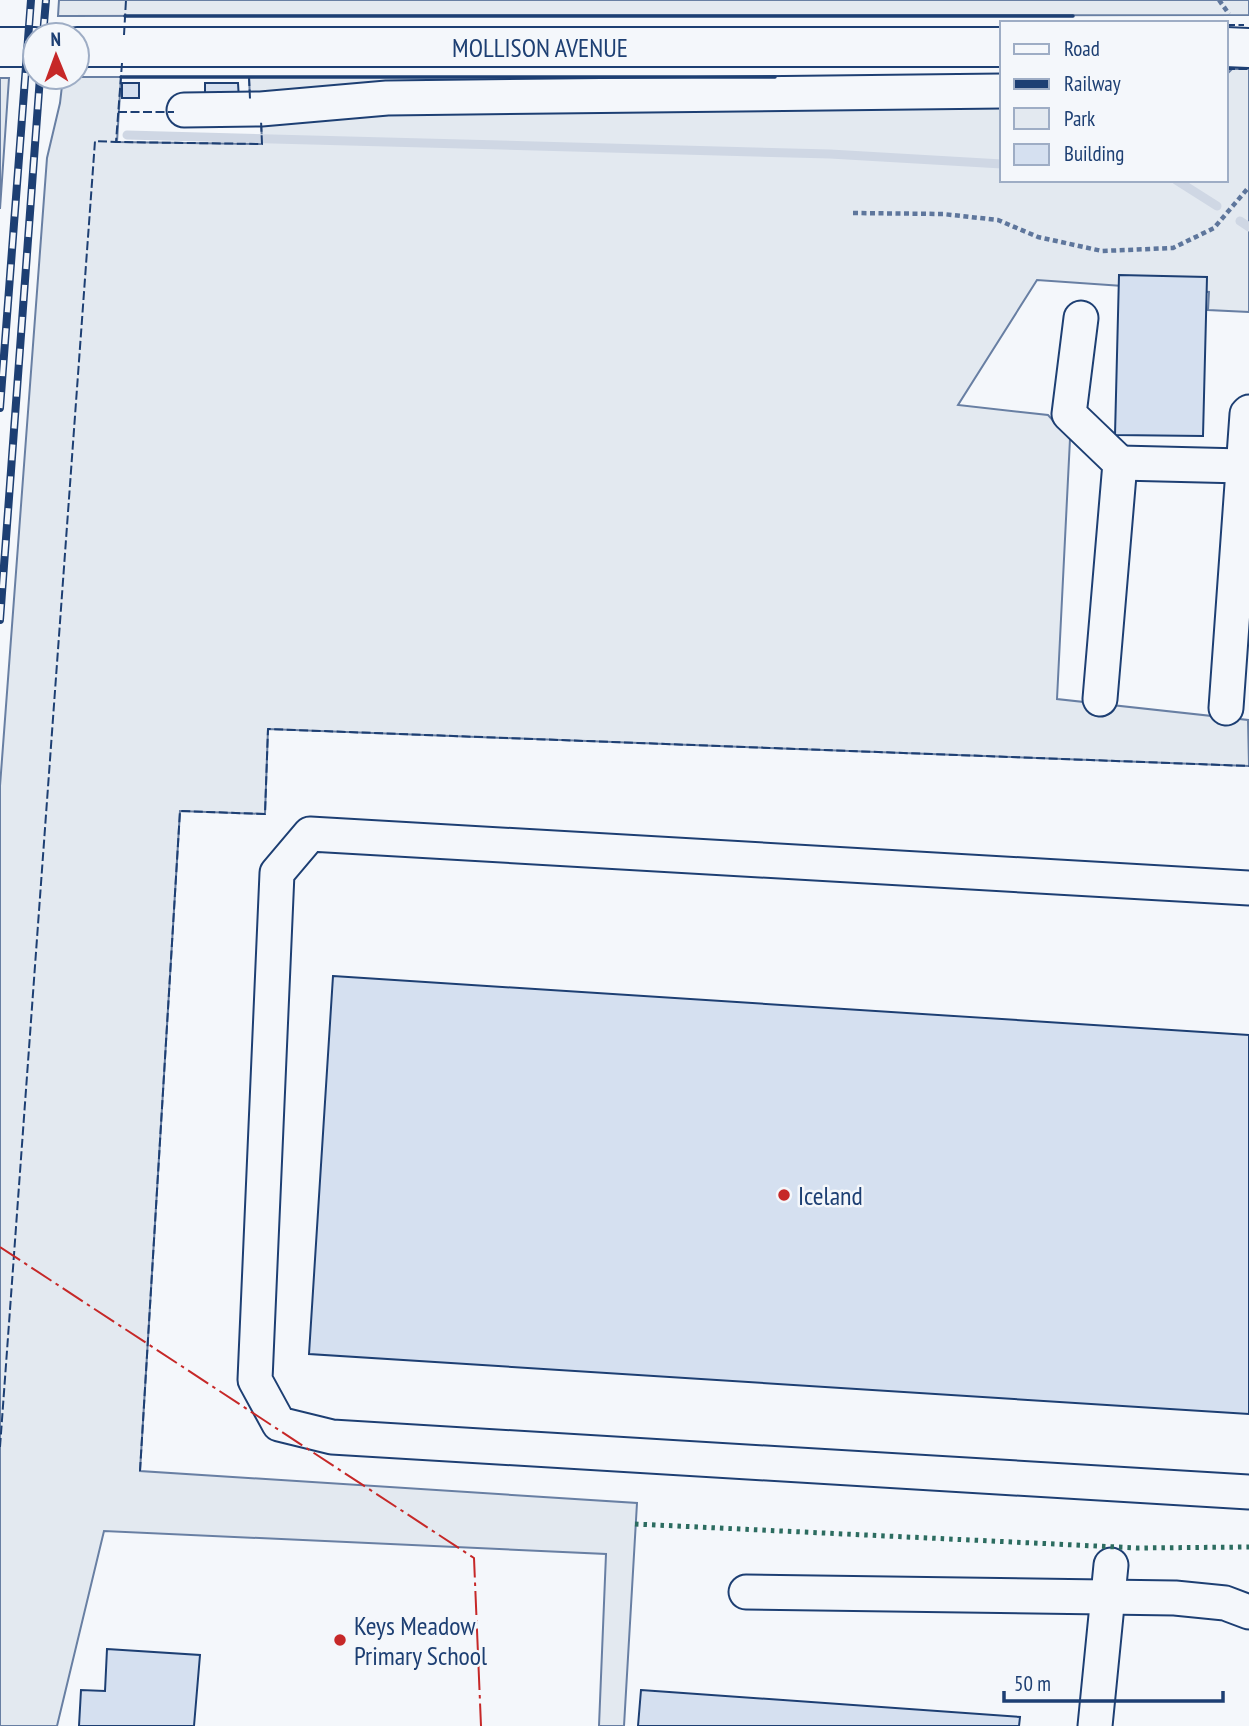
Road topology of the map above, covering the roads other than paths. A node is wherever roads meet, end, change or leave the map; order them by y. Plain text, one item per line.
1 (0, 47) edge
2 (21, 47) edge
3 (91, 47) edge
4 (1000, 47) edge
5 (1000, 91) edge
6 (184, 110) dead end
7 (1081, 318) dead end
8 (1249, 412) edge
9 (1120, 463) junction
10 (1242, 466) junction
11 (1100, 699) dead end
12 (1226, 708) dead end
13 (1249, 888) edge
14 (1249, 1492) edge
15 (1110, 1581) junction
16 (746, 1592) dead end
17 (1249, 1612) edge
18 (1095, 1726) edge

1 - 2 main road
3 - 4 main road, MOLLISON AVENUE
5 - 6 street
7 - 9 street
8 - 10 street
9 - 10 street
9 - 11 street
10 - 12 street
13 - 14 street
15 - 16 street
15 - 17 street
15 - 18 street

